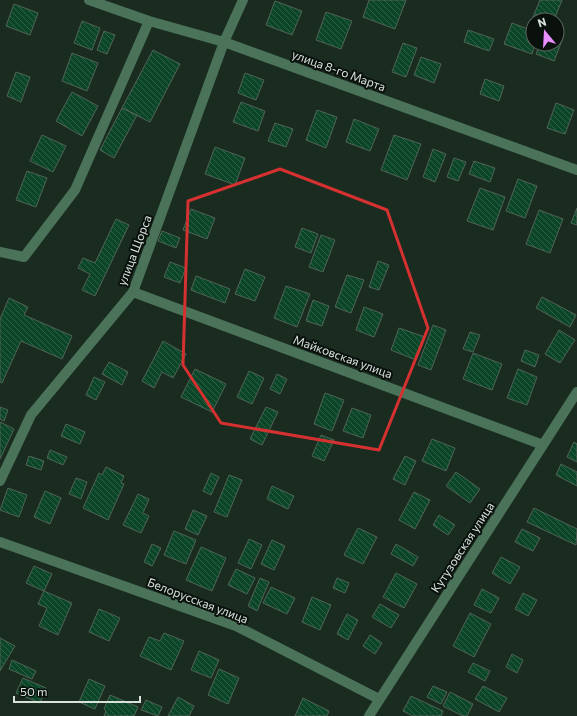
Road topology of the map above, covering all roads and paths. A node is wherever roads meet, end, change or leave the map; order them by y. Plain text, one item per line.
1 (89, 0) edge
2 (243, 0) edge
3 (149, 21) junction
4 (224, 42) junction
5 (577, 170) edge
6 (0, 252) edge
7 (133, 292) junction
8 (577, 392) edge
9 (543, 445) junction
10 (0, 481) edge
11 (0, 542) edge
12 (379, 699) junction
13 (369, 716) edge

1 - 3 street, улица 8-го Марта
2 - 4 street, улица Щорса
3 - 4 street, улица 8-го Марта
3 - 6 street
4 - 5 street, улица 8-го Марта
4 - 7 street, улица Щорса
7 - 9 street, Майковская улица
7 - 10 street, улица Щорса
8 - 9 street, Кутузовская улица
9 - 12 street, Кутузовская улица
11 - 12 street, Белорусская улица
12 - 13 street, Кутузовская улица

